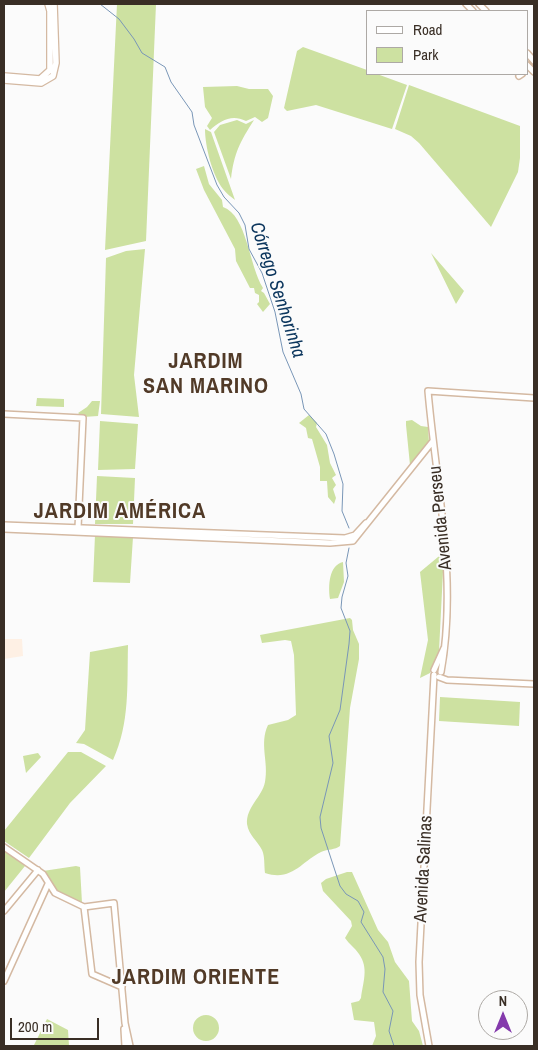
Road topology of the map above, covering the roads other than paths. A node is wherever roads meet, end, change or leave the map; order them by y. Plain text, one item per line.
1 (48, 4) edge
2 (54, 4) edge
3 (4, 76) edge
4 (4, 80) edge
5 (534, 398) edge
6 (4, 414) edge
7 (433, 441) junction
8 (424, 453) junction
9 (435, 456) junction
10 (370, 519) junction
11 (4, 525) edge
12 (4, 528) edge
13 (78, 529) junction
14 (438, 674) junction
15 (534, 684) edge
16 (4, 846) edge
17 (38, 870) junction
18 (48, 884) junction
19 (84, 906) junction
20 (4, 912) edge
21 (4, 981) edge
22 (122, 987) junction
23 (125, 1023) junction
24 (125, 1046) edge
25 (130, 1046) edge
26 (429, 1046) edge

1 - 3 main road
2 - 4 main road
5 - 7 street, Avenida Perseu
6 - 13 street
7 - 8 street
7 - 9 street, Avenida Perseu
8 - 9 street
8 - 10 street
9 - 14 street, Avenida Perseu
10 - 13 street
10 - 13 street
11 - 13 street
12 - 13 street
14 - 15 street
14 - 26 street, Avenida Salinas
16 - 17 street
17 - 18 street
17 - 20 street
18 - 19 street
18 - 21 street
19 - 22 street
19 - 22 street
22 - 23 street
23 - 24 street
23 - 25 street

